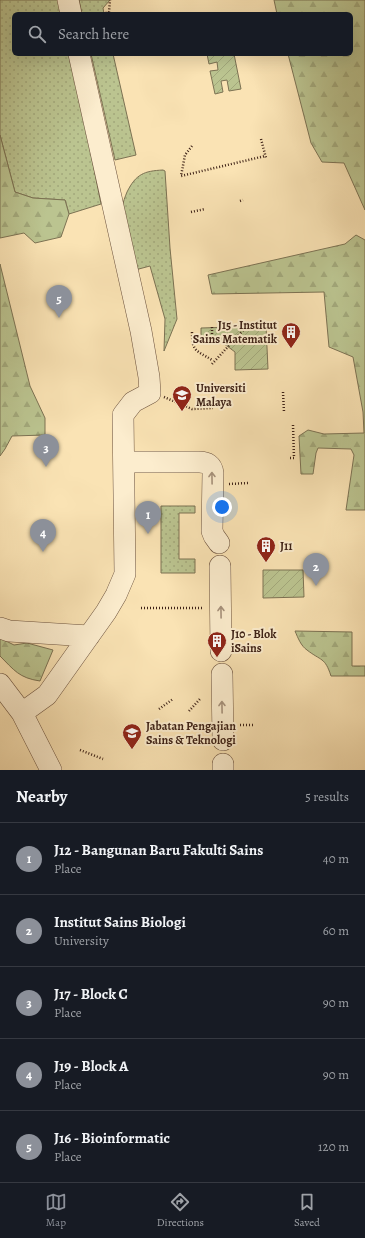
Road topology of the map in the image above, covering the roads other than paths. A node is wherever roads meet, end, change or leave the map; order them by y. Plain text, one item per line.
1 (68, 0) edge
2 (70, 12) edge
3 (80, 56) edge
4 (124, 462) junction
5 (219, 543) dead end
6 (220, 566) dead end
7 (0, 628) edge
8 (89, 636) junction
9 (227, 650) road end
10 (222, 674) dead end
11 (0, 684) edge
12 (22, 713) junction
13 (223, 740) dead end
14 (51, 770) edge

1 - 2 street
3 - 4 street
5 -> 4 street
4 - 8 street
9 -> 6 street
7 - 8 street
8 - 12 street
13 -> 10 street
11 - 12 street
12 - 14 street

